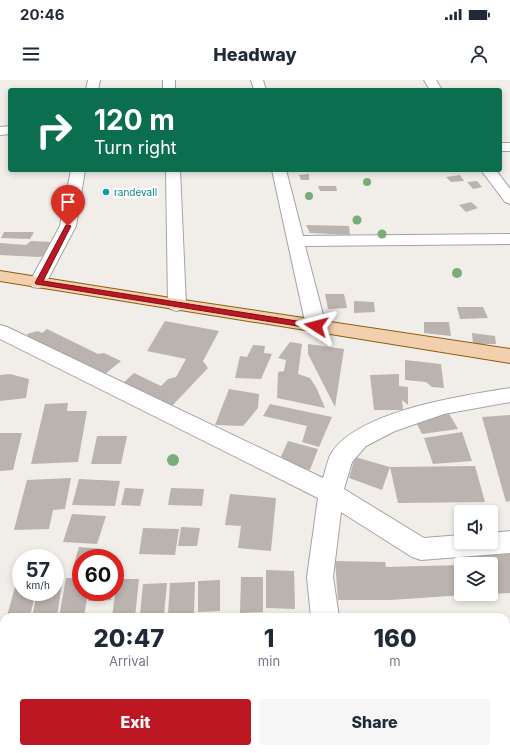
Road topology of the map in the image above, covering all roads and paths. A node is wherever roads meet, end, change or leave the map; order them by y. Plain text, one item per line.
1 (78, 172) edge
2 (172, 172) edge
3 (279, 172) edge
4 (490, 172) edge
5 (510, 198) edge
6 (510, 239) edge
7 (296, 241) junction
8 (0, 276) edge
9 (38, 283) junction
10 (177, 305) junction
11 (316, 326) junction
12 (0, 331) edge
13 (510, 356) edge
14 (510, 395) edge
15 (332, 493) junction
16 (510, 542) edge
17 (325, 613) edge

1 - 9 street
2 - 10 street
3 - 7 street
4 - 5 street
6 - 7 street
7 - 11 street
8 - 9 main road
9 - 10 main road
10 - 11 main road
11 - 13 main road
12 - 15 street
14 - 15 street
15 - 16 street
15 - 17 street

